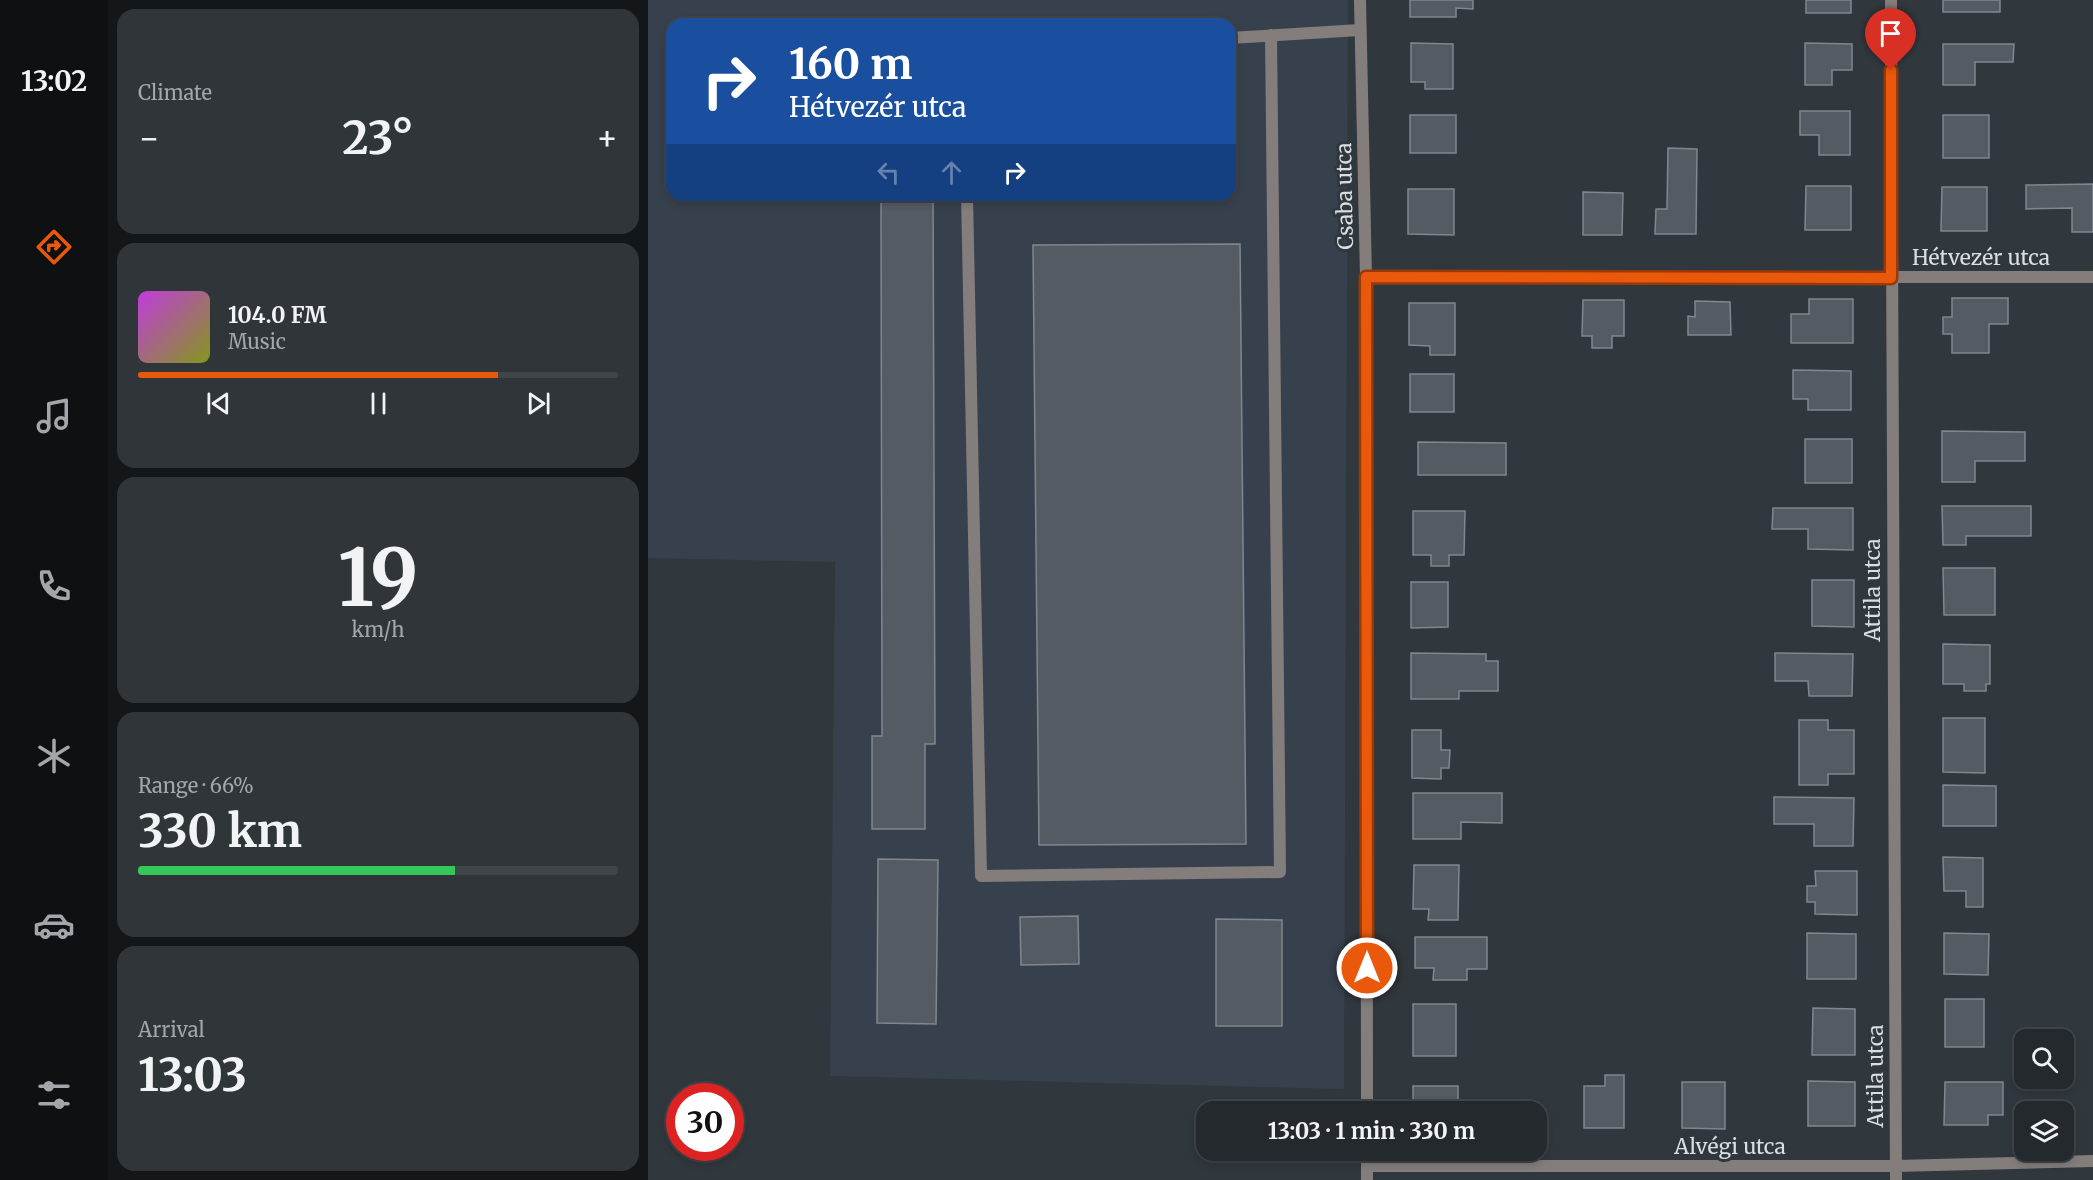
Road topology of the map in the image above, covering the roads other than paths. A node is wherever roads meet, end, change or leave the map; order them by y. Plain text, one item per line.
1 (1360, 0) edge
2 (1891, 0) edge
3 (1360, 30) junction
4 (1271, 35) junction
5 (1236, 38) edge
6 (968, 201) edge
7 (1366, 277) junction
8 (2093, 277) edge
9 (1891, 278) junction
10 (1367, 1101) edge
11 (1367, 1161) edge
12 (2093, 1161) edge
13 (1367, 1166) junction
14 (1896, 1166) junction
15 (1367, 1180) edge
16 (1896, 1180) edge

1 - 3 street, Csaba utca
2 - 9 street, Attila utca
3 - 4 street
3 - 7 street, Csaba utca
4 - 5 street
4 - 6 street
7 - 9 street, Hétvezér utca
7 - 10 street, Csaba utca
8 - 9 street, Hétvezér utca
9 - 14 street, Attila utca
11 - 13 street
12 - 14 street, Alvégi utca
13 - 14 street, Alvégi utca
13 - 15 street
14 - 16 street, Attila utca

